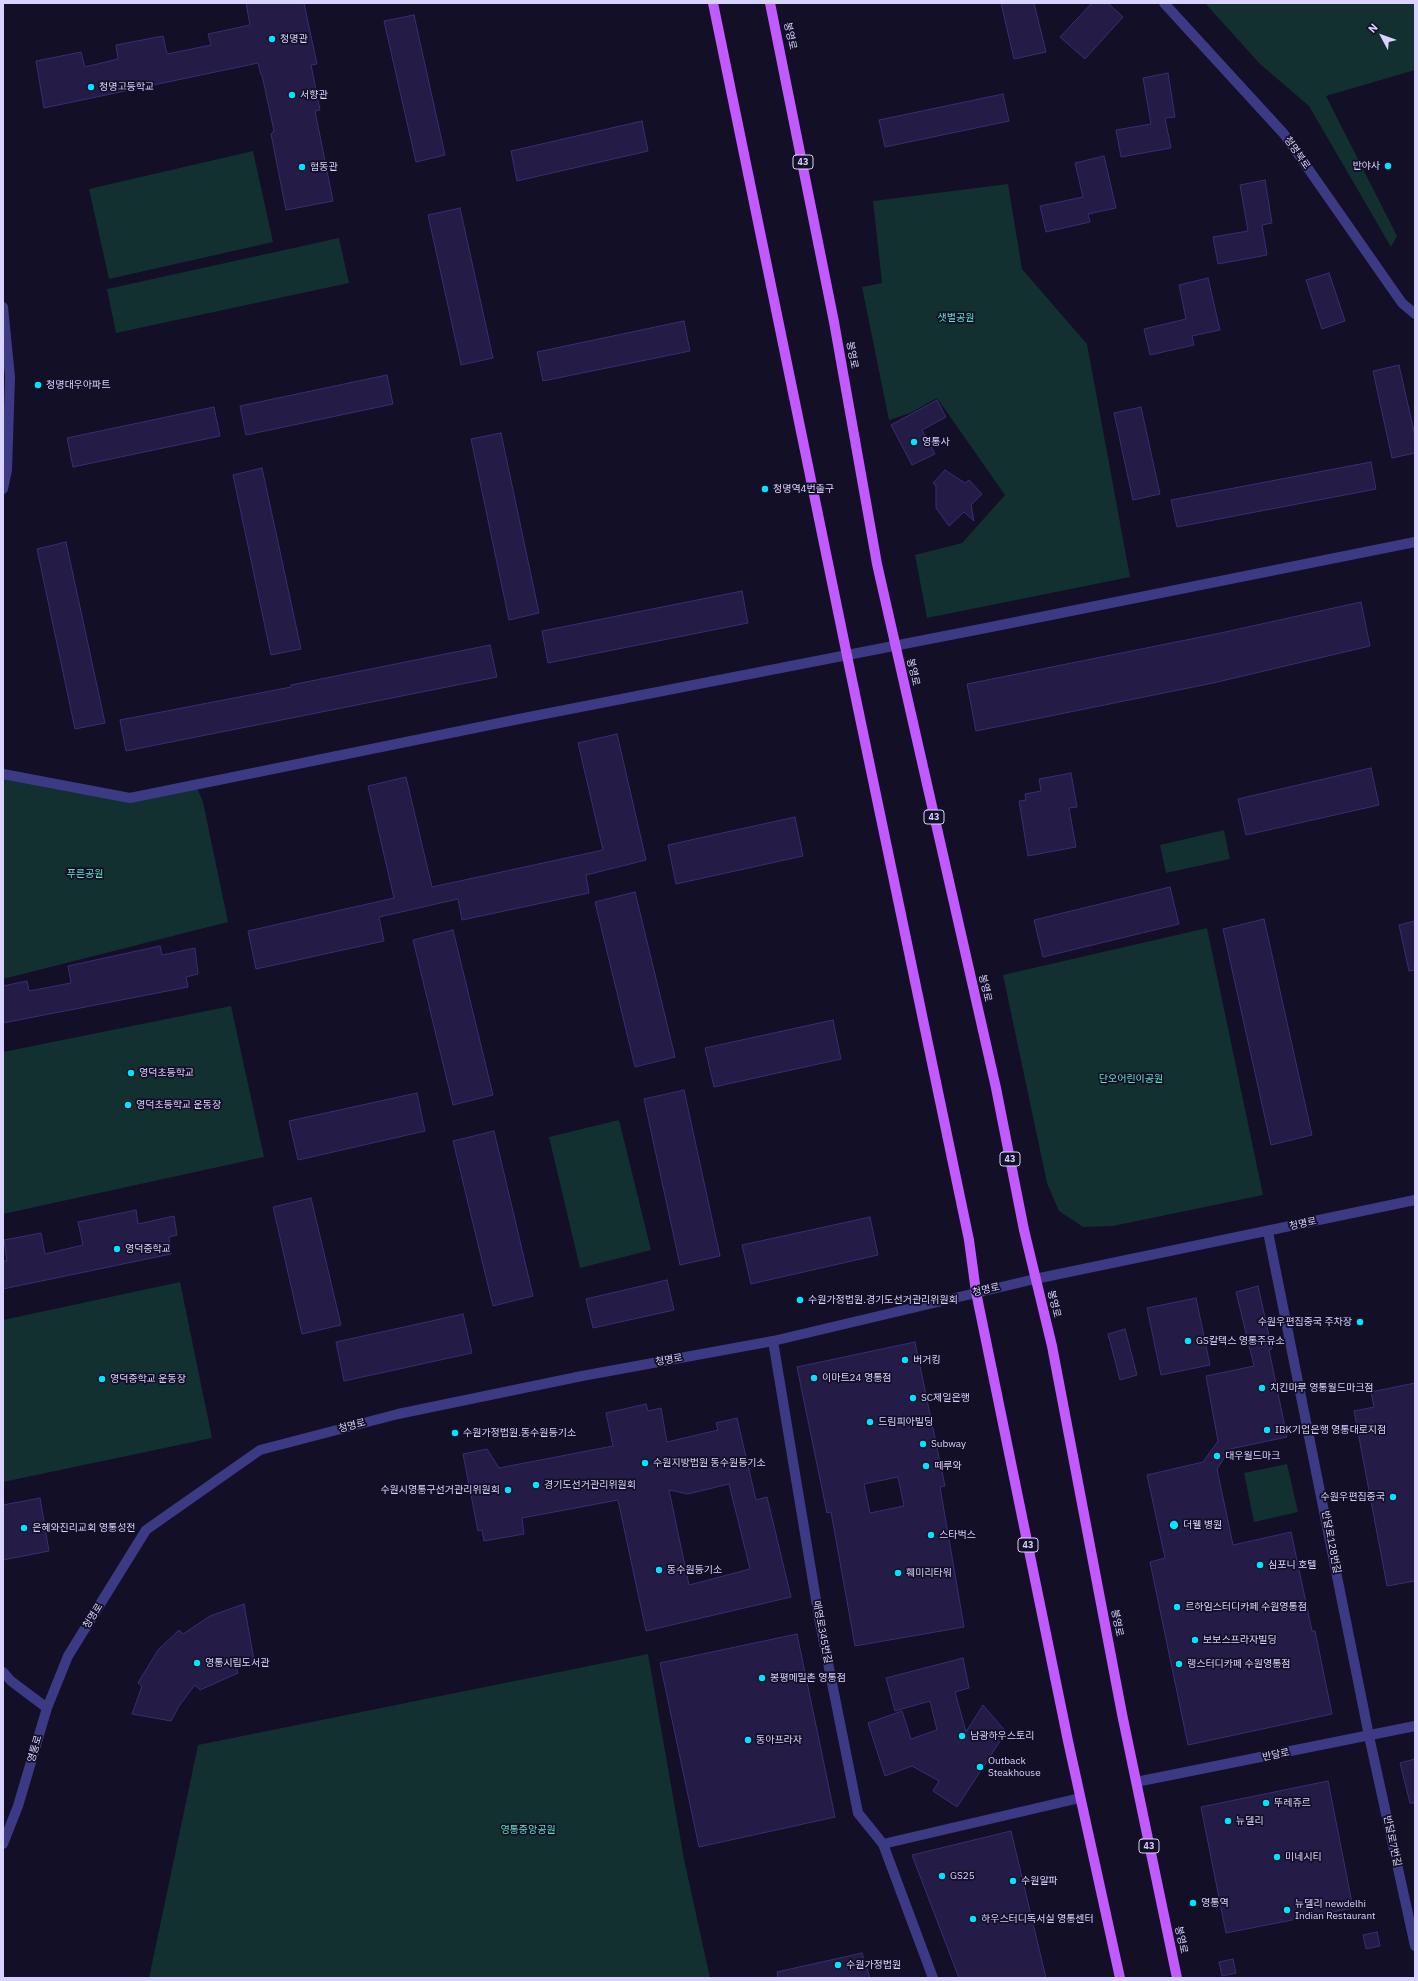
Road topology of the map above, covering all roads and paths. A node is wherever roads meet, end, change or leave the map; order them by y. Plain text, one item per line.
1 (713, 3) edge
2 (770, 3) edge
3 (1164, 3) edge
4 (3, 307) edge
5 (1415, 314) edge
6 (3, 489) edge
7 (1415, 542) edge
8 (3, 774) edge
9 (1415, 1200) edge
10 (1268, 1232) junction
11 (1035, 1279) junction
12 (976, 1292) junction
13 (772, 1341) junction
14 (3, 1672) edge
15 (47, 1708) junction
16 (1415, 1726) edge
17 (1369, 1736) junction
18 (1136, 1782) junction
19 (1080, 1798) junction
20 (3, 1844) edge
21 (883, 1844) junction
22 (1415, 1946) edge
23 (933, 1978) edge
24 (1120, 1978) edge
25 (1177, 1978) edge

1 - 12 main road, 43
2 - 11 main road, 봉영로 / 43
3 - 5 street, 청명북로
4 - 6 street
7 - 8 street
9 - 10 street, 청명로
10 - 11 street, 청명로
10 - 17 street, 반달로128번길
11 - 12 street, 청명로
11 - 18 main road, 봉영로 / 43
12 - 13 street, 청명로
12 - 19 main road, 43
13 - 15 street, 청명로
13 - 21 street, 매영로345번길
14 - 15 street
15 - 20 street, 영통로
16 - 17 street, 반달로
17 - 18 street, 반달로
17 - 22 street, 반달로7번길
18 - 25 main road, 봉영로 / 43
19 - 21 street
19 - 24 main road, 43
21 - 23 street, 매영로345번길

